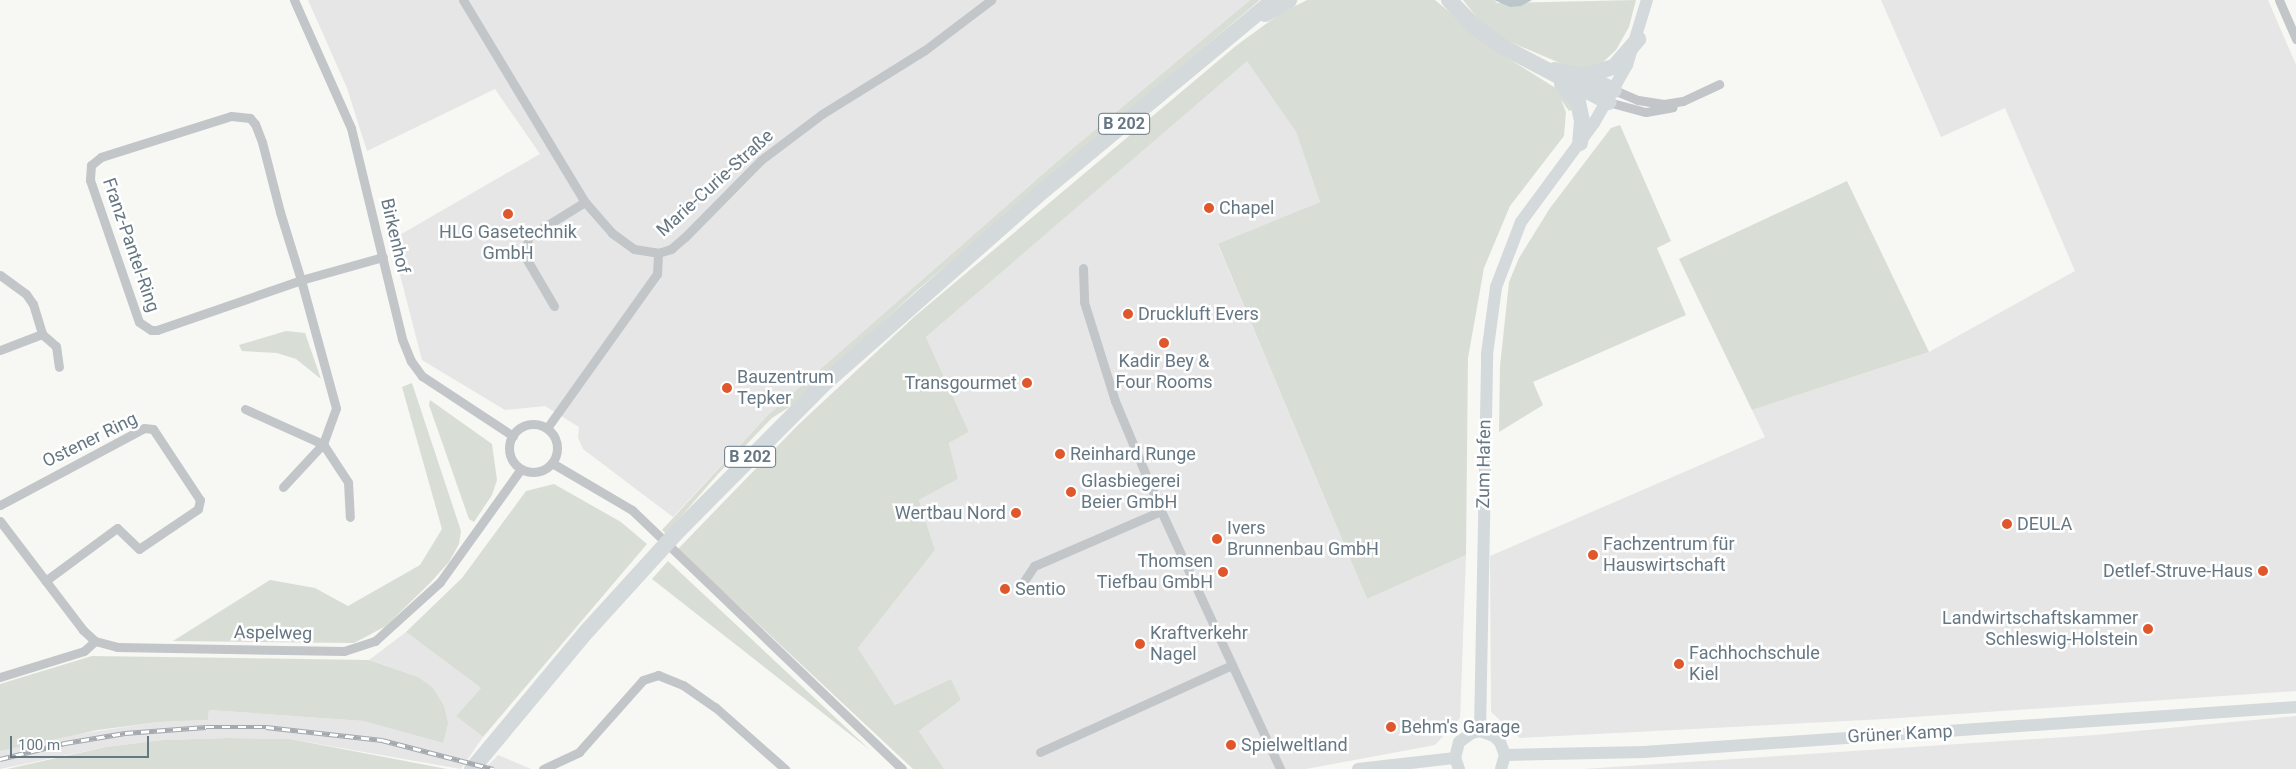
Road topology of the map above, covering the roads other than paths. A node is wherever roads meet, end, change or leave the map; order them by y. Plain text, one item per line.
1 (463, 0) edge
2 (990, 0) edge
3 (1274, 0) edge
4 (1289, 0) edge
5 (1450, 0) edge
6 (1646, 0) edge
7 (2280, 0) edge
8 (295, 2) edge
9 (1461, 8) edge
10 (1638, 38) junction
11 (2296, 39) edge
12 (1222, 42) junction
13 (1540, 67) junction
14 (1584, 76) junction
15 (1558, 78) junction
16 (1719, 84) dead end
17 (1611, 96) junction
18 (1693, 97) junction
19 (1580, 144) junction
20 (585, 202) junction
21 (658, 253) junction
22 (383, 257) junction
23 (1083, 268) dead end
24 (0, 275) edge
25 (301, 280) junction
26 (554, 306) dead end
27 (42, 334) junction
28 (0, 350) edge
29 (59, 367) dead end
30 (245, 409) dead end
31 (548, 428) junction
32 (513, 436) junction
33 (323, 444) junction
34 (552, 463) junction
35 (522, 469) junction
36 (283, 487) dead end
37 (0, 505) edge
38 (1161, 511) junction
39 (350, 517) dead end
40 (0, 521) edge
41 (45, 581) junction
42 (1022, 584) dead end
43 (96, 641) junction
44 (1232, 664) junction
45 (0, 677) edge
46 (2296, 707) edge
47 (1480, 731) junction
48 (1040, 752) dead end
49 (1505, 755) junction
50 (1457, 764) edge
51 (472, 769) edge
52 (543, 769) edge
53 (785, 769) edge
54 (902, 769) edge
55 (1280, 769) edge
56 (1358, 769) edge
57 (1501, 769) edge

1 - 20 street
2 - 21 street, Marie-Curie-Straße
3 - 12 highway, B 202
4 - 12 highway
5 - 9 highway
6 - 10 main road
7 - 11 street
8 - 22 street, Birkenhof
9 - 13 highway
10 - 14 highway
10 - 17 main road
12 - 51 highway, B 202
13 - 14 highway
13 - 15 highway
14 - 17 highway
15 - 17 highway
15 - 19 highway
16 - 18 street
17 - 18 street
17 - 18 street
17 - 19 main road, Zum Hafen
19 - 47 main road, Zum Hafen
20 - 21 street
20 - 26 street
21 - 31 street, Marie-Curie-Straße
22 - 25 street, Franz-Pantel-Ring
22 - 32 street, Birkenhof
23 - 38 street
24 - 27 street
25 - 25 street, Franz-Pantel-Ring
25 - 33 street, Franz-Pantel-Ring
27 - 28 street
27 - 29 street
30 - 33 street
31 - 32 street
31 - 34 street
32 - 35 street
33 - 36 street, Franz-Pantel-Ring
33 - 39 street
34 - 35 street
34 - 54 street
35 - 43 street, Aspelweg
37 - 41 street, Ostener Ring
38 - 42 street
38 - 44 street
40 - 41 street, Aspelweg
41 - 43 street, Aspelweg
43 - 45 street
44 - 48 street
44 - 55 street
46 - 49 main road, Grüner Kamp
47 - 49 main road
47 - 50 main road
49 - 57 main road
50 - 56 main road
52 - 53 street

